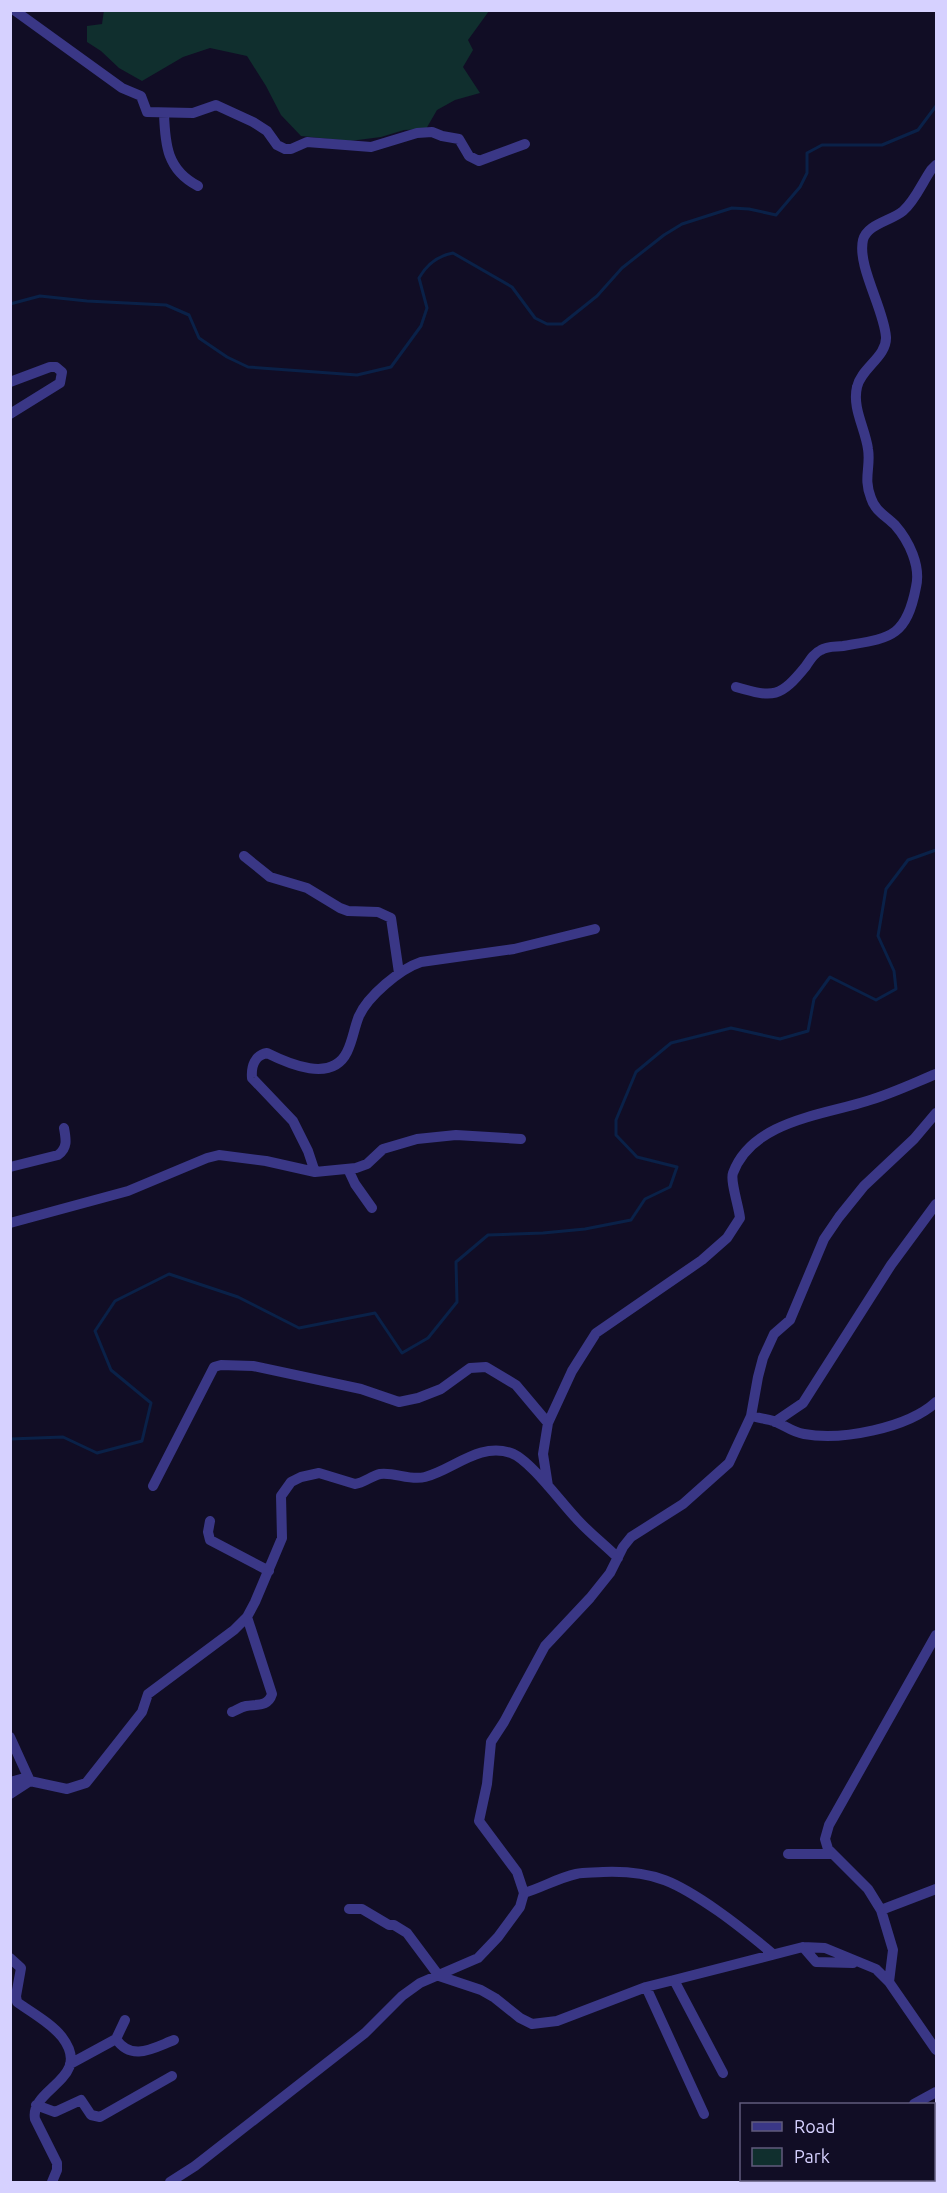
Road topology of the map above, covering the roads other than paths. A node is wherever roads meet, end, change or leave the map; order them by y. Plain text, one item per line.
1 (14, 10) edge
2 (164, 113) junction
3 (525, 144) dead end
4 (936, 165) edge
5 (198, 186) dead end
6 (10, 382) edge
7 (10, 414) edge
8 (736, 687) dead end
9 (244, 855) dead end
10 (595, 929) dead end
11 (399, 973) junction
12 (936, 1074) edge
13 (936, 1113) edge
14 (64, 1128) dead end
15 (521, 1139) dead end
16 (10, 1167) edge
17 (348, 1169) junction
18 (315, 1172) junction
19 (936, 1204) edge
20 (372, 1208) dead end
21 (10, 1223) edge
22 (936, 1402) edge
23 (751, 1416) junction
24 (776, 1422) junction
25 (548, 1423) junction
26 (153, 1486) dead end
27 (549, 1489) junction
28 (210, 1521) dead end
29 (618, 1558) junction
30 (269, 1571) junction
31 (247, 1617) junction
32 (936, 1635) edge
33 (232, 1712) dead end
34 (10, 1737) edge
35 (29, 1779) junction
36 (10, 1782) edge
37 (10, 1794) edge
38 (788, 1854) dead end
39 (832, 1854) junction
40 (936, 1889) edge
41 (524, 1893) junction
42 (349, 1909) dead end
43 (881, 1910) junction
44 (773, 1954) junction
45 (10, 1958) edge
46 (439, 1976) junction
47 (674, 1980) junction
48 (889, 1982) junction
49 (646, 1987) junction
50 (125, 2020) dead end
51 (116, 2039) junction
52 (174, 2040) dead end
53 (936, 2050) edge
54 (69, 2064) junction
55 (723, 2073) dead end
56 (172, 2076) dead end
57 (932, 2095) edge
58 (916, 2103) edge
59 (36, 2105) junction
60 (704, 2114) dead end
61 (52, 2182) edge
62 (170, 2182) edge

1 - 2 street
2 - 3 street
2 - 5 street
4 - 8 street
6 - 7 street
9 - 11 street
10 - 11 street
11 - 18 street
12 - 25 street
13 - 23 street
14 - 16 street
15 - 17 street
17 - 18 street
17 - 20 street
18 - 21 street
19 - 24 street
22 - 24 street
23 - 24 street
23 - 29 street
25 - 26 street
25 - 27 street
27 - 29 street
27 - 30 street
28 - 30 street
29 - 41 street
30 - 31 street
31 - 33 street
31 - 35 street
32 - 39 street
34 - 35 street
35 - 36 street
35 - 37 street
38 - 39 street
39 - 43 street
40 - 43 street
41 - 44 street
41 - 46 street
42 - 46 street
43 - 48 street
44 - 47 street
44 - 48 street
45 - 54 street
46 - 49 street
46 - 62 street
47 - 49 street
47 - 55 street
48 - 53 street
49 - 60 street
50 - 51 street
51 - 52 street
51 - 54 street
54 - 59 street
56 - 59 street
57 - 58 street
59 - 61 street

